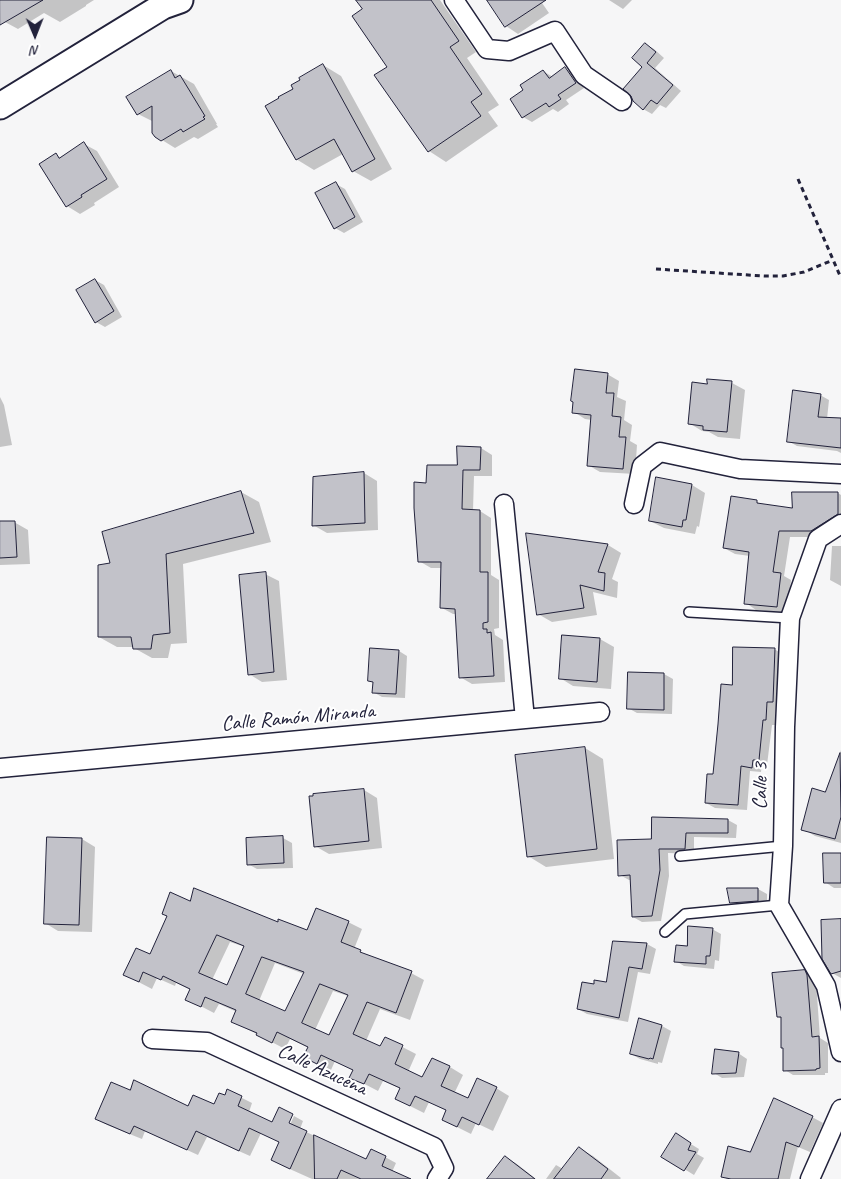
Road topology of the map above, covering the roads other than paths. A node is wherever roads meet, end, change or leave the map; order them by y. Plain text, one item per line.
1 (454, 0) edge
2 (168, 2) edge
3 (622, 101) dead end
4 (0, 106) edge
5 (841, 474) edge
6 (504, 504) dead end
7 (634, 504) dead end
8 (841, 524) edge
9 (689, 612) dead end
10 (790, 618) junction
11 (600, 712) dead end
12 (525, 718) junction
13 (0, 768) edge
14 (782, 846) junction
15 (680, 856) dead end
16 (779, 906) junction
17 (665, 932) dead end
18 (152, 1039) dead end
19 (841, 1052) edge
20 (841, 1108) edge
21 (437, 1179) edge
22 (810, 1179) edge

1 - 3 street
2 - 4 street
5 - 7 street
6 - 12 street
8 - 10 street, Calle 3
9 - 10 lane
10 - 14 street, Calle 3
11 - 12 street, Calle Ramón Miranda
12 - 13 street, Calle Ramón Miranda
14 - 15 lane
14 - 16 street, Calle 3
16 - 17 lane
16 - 19 street
18 - 21 street, Calle Azucena
20 - 22 street

